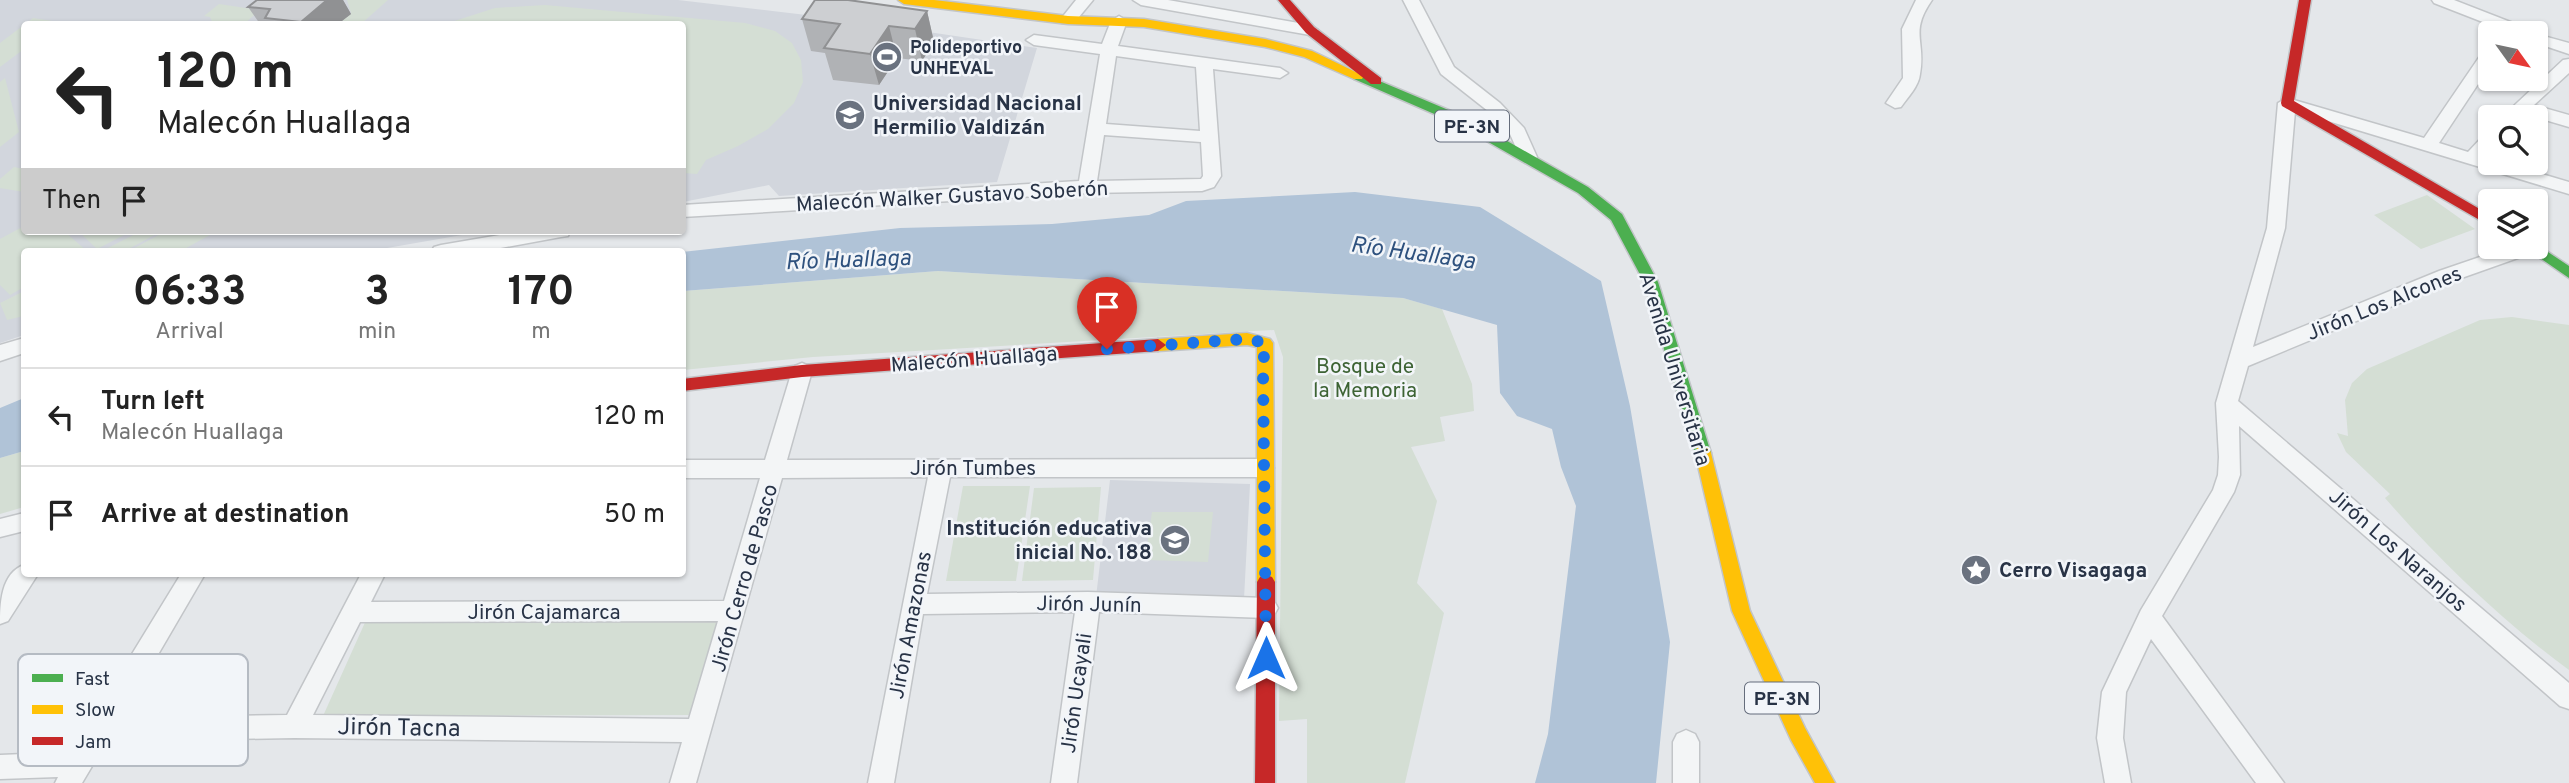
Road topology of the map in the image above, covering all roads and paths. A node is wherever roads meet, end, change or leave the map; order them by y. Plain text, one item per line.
1 (904, 0) edge
2 (1085, 0) edge
3 (1141, 0) edge
4 (1284, 0) edge
5 (1410, 0) edge
6 (1924, 0) edge
7 (2305, 0) edge
8 (2440, 0) edge
9 (1068, 20) junction
10 (1119, 21) junction
11 (2486, 21) edge
12 (1310, 30) junction
13 (1034, 40) dead end
14 (2548, 41) edge
15 (1108, 49) junction
16 (2569, 49) edge
17 (1204, 63) junction
18 (2569, 64) edge
19 (2478, 72) edge
20 (1280, 73) dead end
21 (1376, 81) junction
22 (1895, 103) dead end
23 (2287, 103) junction
24 (2524, 105) edge
25 (2548, 117) edge
26 (2569, 121) edge
27 (1096, 129) junction
28 (1209, 137) junction
29 (2428, 146) junction
30 (2478, 152) edge
31 (1528, 157) junction
32 (2472, 158) junction
33 (1087, 187) junction
34 (2569, 188) edge
35 (686, 211) edge
36 (2478, 214) edge
37 (538, 235) edge
38 (464, 248) edge
39 (2495, 259) edge
40 (2548, 259) edge
41 (2568, 272) edge
42 (21, 346) edge
43 (0, 353) edge
44 (2240, 361) junction
45 (802, 371) junction
46 (686, 385) edge
47 (2227, 403) junction
48 (941, 467) junction
49 (1263, 468) junction
50 (686, 469) edge
51 (776, 469) junction
52 (21, 523) edge
53 (0, 528) edge
54 (24, 577) edge
55 (191, 577) edge
56 (371, 577) edge
57 (1088, 602) junction
58 (912, 604) junction
59 (1266, 608) junction
60 (734, 611) junction
61 (353, 612) junction
62 (0, 614) edge
63 (2149, 617) junction
64 (145, 654) edge
65 (2569, 698) edge
66 (294, 726) junction
67 (248, 727) edge
68 (699, 731) junction
69 (1686, 742) dead end
70 (0, 767) edge
71 (73, 774) edge
72 (683, 783) edge
73 (881, 783) edge
74 (1064, 783) edge
75 (1265, 783) edge
76 (1686, 783) edge
77 (1825, 783) edge
78 (2118, 783) edge
79 (2271, 783) edge

1 - 9 main road, Avenida Universitaria / PE-3N
2 - 9 street
3 - 12 street
4 - 12 main road
5 - 31 street
6 - 22 street
7 - 23 main road
8 - 11 street
9 - 10 main road, Avenida Universitaria / PE-3N
10 - 15 street
10 - 21 main road, Avenida Universitaria / PE-3N
12 - 21 main road
13 - 15 street
14 - 16 street
15 - 17 street
15 - 27 street
17 - 20 street
17 - 28 street
18 - 24 street
19 - 29 street
21 - 31 main road, Avenida Universitaria / PE-3N
23 - 29 street
23 - 36 main road
23 - 44 street
25 - 26 street
27 - 28 street
27 - 33 street
28 - 33 street, Malecón Walker Gustavo Soberón
29 - 32 street
30 - 32 street
31 - 77 main road, Avenida Universitaria / PE-3N
32 - 34 street
33 - 35 street, Malecón Walker Gustavo Soberón
37 - 38 street
39 - 44 street, Jirón Los Alcones
40 - 41 main road
42 - 43 street
44 - 47 street
45 - 46 main road, Malecón Huallaga
45 - 49 main road, Malecón Huallaga
45 - 51 street, Jirón Cerro de Pasco
47 - 63 street
47 - 65 street, Jirón Los Naranjos
48 - 49 street, Jirón Tumbes
48 - 51 street, Jirón Tumbes
48 - 58 street, Jirón Amazonas
49 - 59 main road
50 - 51 street, Jirón Tumbes
51 - 60 street, Jirón Cerro de Pasco
52 - 53 street
54 - 62 street
55 - 64 street
56 - 61 street
57 - 58 street, Jirón Junín
57 - 59 street, Jirón Junín
57 - 74 street, Jirón Ucayali
58 - 73 street, Jirón Amazonas
59 - 75 main road
60 - 61 street, Jirón Cajamarca
60 - 68 street, Jirón Cerro de Pasco
61 - 66 street
63 - 78 street
63 - 79 street
66 - 67 street, Jirón Tacna
66 - 68 street, Jirón Tacna
68 - 72 street, Jirón Cerro de Pasco
69 - 76 street
70 - 71 street

